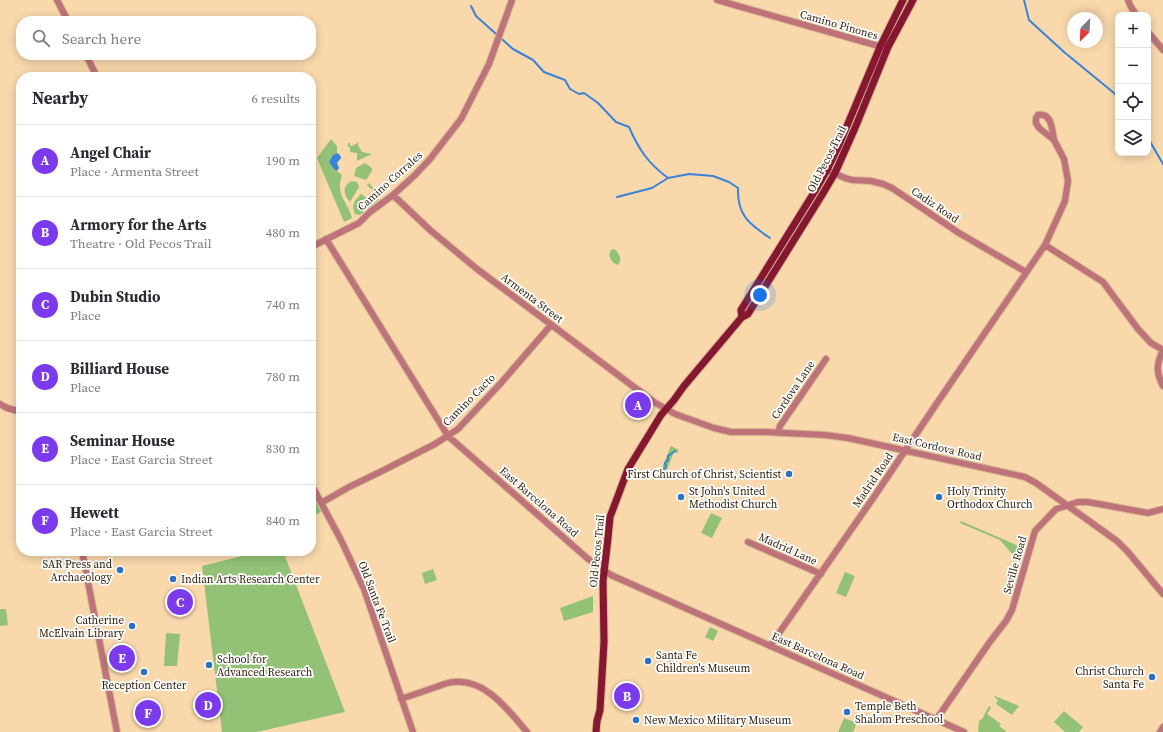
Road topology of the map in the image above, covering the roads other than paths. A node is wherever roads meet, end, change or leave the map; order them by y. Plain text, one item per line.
1 (57, 0) edge
2 (512, 0) edge
3 (717, 0) edge
4 (903, 0) edge
5 (913, 0) edge
6 (1128, 0) edge
7 (1134, 12) edge
8 (65, 16) edge
9 (1151, 36) edge
10 (884, 47) junction
11 (1163, 50) edge
12 (88, 60) edge
13 (94, 72) edge
14 (1054, 140) dead end
15 (827, 170) junction
16 (834, 174) junction
17 (393, 195) junction
18 (326, 239) junction
19 (316, 244) edge
20 (1045, 245) junction
21 (1026, 272) junction
22 (742, 317) junction
23 (550, 325) junction
24 (1163, 350) edge
25 (826, 359) dead end
26 (1163, 386) edge
27 (0, 404) edge
28 (666, 409) junction
29 (16, 411) edge
30 (778, 433) junction
31 (448, 436) junction
32 (905, 450) junction
33 (316, 494) edge
34 (321, 503) junction
35 (1066, 505) junction
36 (1163, 509) edge
37 (748, 542) dead end
38 (83, 556) edge
39 (605, 570) junction
40 (821, 574) junction
41 (1163, 594) edge
42 (770, 646) junction
43 (401, 699) junction
44 (936, 720) junction
45 (1163, 727) edge
46 (117, 732) edge
47 (413, 732) edge
48 (527, 732) edge
49 (596, 732) edge
50 (964, 732) edge
51 (1160, 732) edge

1 - 8 street
2 - 17 street, Camino Corrales
3 - 10 street, Camino Pinones
4 - 10 main road, Old Pecos Trail
5 - 10 main road, Old Pecos Trail
6 - 7 street
9 - 11 street
10 - 15 main road, Old Pecos Trail
10 - 16 main road, Old Pecos Trail
12 - 13 street
14 - 20 street, Madrid Road
15 - 16 street, Cadiz Road
15 - 22 main road, Old Pecos Trail
16 - 21 street, Cadiz Road
16 - 22 main road, Old Pecos Trail
17 - 18 street, Camino Corrales
17 - 23 street, Armenta Street
18 - 19 street, Camino Corrales
18 - 31 street, East Barcelona Road
20 - 21 street, Madrid Road
20 - 24 street
21 - 32 street, Madrid Road
22 - 28 main road, Old Pecos Trail
23 - 28 street, Armenta Street
23 - 31 street, Camino Cacto
24 - 26 street
25 - 30 street, Cordova Lane
27 - 29 street
28 - 30 street, East Cordova Road
28 - 39 main road, Old Pecos Trail
30 - 32 street, East Cordova Road
31 - 34 street, Camino Cacto
31 - 39 street, East Barcelona Road
32 - 35 street, East Cordova Road
32 - 40 street, Madrid Road
33 - 34 street, Old Santa Fe Trail
34 - 43 street, Old Santa Fe Trail
35 - 36 street, Seville Road
35 - 41 street, East Cordova Road
35 - 44 street, Seville Road
37 - 40 street, Madrid Lane
38 - 46 street
39 - 42 street, East Barcelona Road
39 - 49 main road, Old Pecos Trail
40 - 42 street, Madrid Road
42 - 44 street, East Barcelona Road
43 - 47 street, Old Santa Fe Trail
43 - 48 street
44 - 50 street, East Barcelona Road
45 - 51 street

